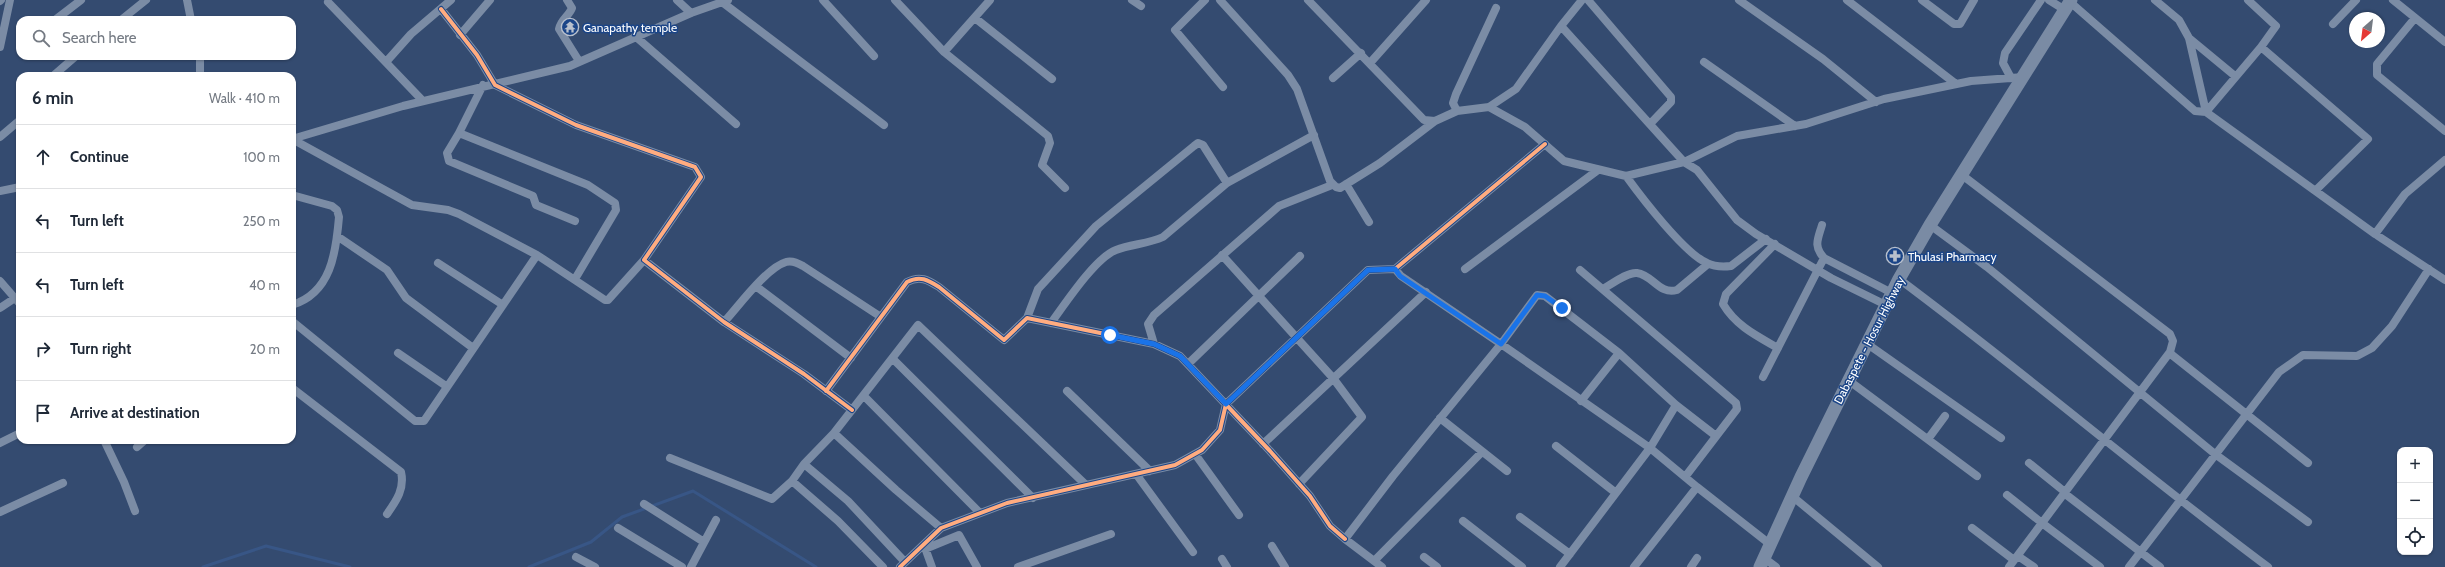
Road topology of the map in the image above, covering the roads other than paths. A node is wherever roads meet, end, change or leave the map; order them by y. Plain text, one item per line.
1 (10, 0) edge
2 (82, 0) edge
3 (146, 0) edge
4 (187, 0) edge
5 (451, 0) edge
6 (490, 0) edge
7 (567, 0) edge
8 (677, 0) edge
9 (823, 0) edge
10 (895, 0) edge
11 (990, 0) edge
12 (1132, 0) edge
13 (1205, 0) edge
14 (1220, 0) edge
15 (1308, 0) edge
16 (1426, 0) edge
17 (1582, 0) edge
18 (1588, 0) edge
19 (1739, 0) edge
20 (1847, 0) edge
21 (1922, 0) edge
22 (1974, 0) edge
23 (2041, 0) edge
24 (2049, 0) edge
25 (2155, 0) edge
26 (2248, 0) edge
27 (2356, 0) edge
28 (2393, 0) edge
29 (725, 1) edge
30 (328, 2) dead end
31 (2069, 4) edge
32 (1141, 6) dead end
33 (1496, 8) dead end
34 (441, 9) junction
35 (691, 12) junction
36 (60, 16) edge
37 (126, 16) edge
38 (190, 16) edge
39 (975, 18) junction
40 (2415, 18) junction
41 (2333, 24) dead end
42 (1561, 26) junction
43 (460, 35) junction
44 (635, 36) junction
45 (2189, 38) junction
46 (2445, 42) edge
47 (2261, 46) junction
48 (0, 47) edge
49 (944, 52) junction
50 (1361, 53) junction
51 (874, 56) dead end
52 (71, 60) edge
53 (200, 60) edge
54 (579, 60) junction
55 (386, 62) junction
56 (1704, 62) dead end
57 (1370, 63) junction
58 (58, 72) edge
59 (200, 72) edge
60 (2235, 76) junction
61 (2017, 77) junction
62 (1333, 78) dead end
63 (1052, 79) dead end
64 (1956, 84) junction
65 (495, 85) junction
66 (483, 86) junction
67 (1223, 87) dead end
68 (423, 101) junction
69 (1876, 102) junction
70 (1489, 107) junction
71 (1457, 111) junction
72 (2206, 112) junction
73 (1435, 121) junction
74 (16, 123) edge
75 (736, 124) dead end
76 (1650, 124) junction
77 (884, 125) dead end
78 (1795, 126) junction
79 (2445, 131) edge
80 (459, 133) junction
81 (1314, 135) junction
82 (0, 137) edge
83 (296, 138) edge
84 (296, 141) edge
85 (1545, 144) junction
86 (2445, 160) edge
87 (1684, 162) junction
88 (1598, 170) junction
89 (1962, 175) junction
90 (1626, 176) junction
91 (1227, 183) junction
92 (1332, 184) junction
93 (1346, 184) junction
94 (16, 188) edge
95 (1065, 188) dead end
96 (2316, 190) junction
97 (0, 191) edge
98 (296, 196) edge
99 (576, 222) dead end
100 (1369, 222) dead end
101 (1822, 225) dead end
102 (1930, 225) junction
103 (2375, 234) junction
104 (336, 236) junction
105 (1766, 239) junction
106 (1775, 244) junction
107 (537, 255) junction
108 (1222, 255) junction
109 (1300, 256) dead end
110 (1824, 258) junction
111 (644, 260) junction
112 (438, 263) dead end
113 (1708, 264) junction
114 (1395, 269) junction
115 (1465, 269) dead end
116 (2429, 269) junction
117 (1580, 270) dead end
118 (1819, 270) junction
119 (575, 279) junction
120 (1899, 279) junction
121 (2445, 280) edge
122 (0, 281) edge
123 (757, 287) junction
124 (1603, 289) junction
125 (1426, 292) junction
126 (1257, 296) junction
127 (16, 299) edge
128 (1889, 299) junction
129 (16, 302) edge
130 (296, 304) edge
131 (502, 305) junction
132 (0, 308) edge
133 (882, 316) junction
134 (1027, 318) junction
135 (724, 322) junction
136 (1051, 323) junction
137 (296, 324) edge
138 (1295, 336) junction
139 (1866, 343) junction
140 (1154, 344) junction
141 (1501, 344) junction
142 (473, 348) junction
143 (1778, 348) junction
144 (398, 352) dead end
145 (2170, 352) junction
146 (1619, 353) junction
147 (851, 358) junction
148 (893, 359) junction
149 (1188, 364) junction
150 (1763, 377) dead end
151 (1333, 378) junction
152 (1848, 380) junction
153 (446, 386) junction
154 (296, 391) edge
155 (826, 391) junction
156 (1067, 391) dead end
157 (2140, 391) junction
158 (864, 396) junction
159 (1581, 401) junction
160 (1226, 404) junction
161 (1676, 405) junction
162 (852, 410) junction
163 (2246, 414) junction
164 (1945, 416) dead end
165 (1440, 418) junction
166 (834, 433) junction
167 (16, 435) edge
168 (1716, 436) junction
169 (2000, 438) dead end
170 (1928, 440) junction
171 (2104, 440) junction
172 (0, 444) edge
173 (106, 444) edge
174 (141, 444) edge
175 (1263, 444) junction
176 (1556, 446) dead end
177 (137, 447) dead end
178 (1650, 448) junction
179 (1482, 452) junction
180 (1194, 454) junction
181 (2215, 454) junction
182 (670, 458) dead end
183 (2029, 463) dead end
184 (2308, 463) dead end
185 (804, 464) junction
186 (1150, 471) junction
187 (1507, 471) dead end
188 (1136, 474) junction
189 (1978, 476) dead end
190 (1684, 477) junction
191 (792, 481) junction
192 (63, 483) dead end
193 (1299, 484) junction
194 (1086, 485) junction
195 (1697, 487) junction
196 (2065, 492) junction
197 (1616, 493) junction
198 (2007, 495) dead end
199 (1792, 496) junction
200 (1033, 498) junction
201 (2180, 500) junction
202 (644, 504) dead end
203 (135, 511) dead end
204 (0, 512) edge
205 (980, 513) junction
206 (387, 514) dead end
207 (1239, 515) dead end
208 (1520, 517) dead end
209 (716, 520) dead end
210 (1463, 522) dead end
211 (2308, 522) dead end
212 (2042, 523) junction
213 (618, 528) dead end
214 (940, 528) junction
215 (1972, 528) dead end
216 (1111, 534) dead end
217 (1345, 539) junction
218 (704, 542) junction
219 (1770, 545) junction
220 (1272, 546) dead end
221 (924, 547) junction
222 (1193, 552) dead end
223 (2140, 552) junction
224 (1570, 554) junction
225 (576, 557) dead end
226 (1424, 557) dead end
227 (1697, 558) dead end
228 (2016, 558) junction
229 (1222, 559) dead end
230 (1374, 561) junction
231 (1762, 563) edge
232 (902, 565) edge
233 (595, 567) edge
234 (682, 567) edge
235 (691, 567) edge
236 (883, 567) edge
237 (932, 567) edge
238 (977, 567) edge
239 (1018, 567) edge
240 (1227, 567) edge
241 (1285, 567) edge
242 (1382, 567) edge
243 (1437, 567) edge
244 (1522, 567) edge
245 (1560, 567) edge
246 (1634, 567) edge
247 (1690, 567) edge
248 (1776, 567) edge
249 (1878, 567) edge
250 (2009, 567) edge
251 (2034, 567) edge
252 (2100, 567) edge
253 (2129, 567) edge
254 (2160, 567) edge
255 (2268, 567) edge

1 - 48 street
2 - 36 street
3 - 37 street
4 - 38 street
5 - 34 street
6 - 43 street
7 - 54 street
8 - 35 street
9 - 51 street
10 - 49 street
11 - 39 street
12 - 32 street
13 - 67 street
14 - 81 street
15 - 50 street
16 - 57 street
17 - 42 street
18 - 76 street
19 - 69 street
20 - 64 street
21 - 22 street
23 - 61 street
24 - 31 street
25 - 45 street
26 - 47 street
27 - 41 street
28 - 40 street
29 - 35 street
29 - 77 street
30 - 55 street
31 - 61 highway, Dabaspete - Hosur Highway
31 - 72 street
33 - 71 street
34 - 43 street
34 - 55 street
35 - 44 street
39 - 49 street
39 - 63 street
40 - 46 street
40 - 79 street
42 - 70 street
42 - 76 street
43 - 65 street
44 - 54 street
44 - 75 street
45 - 60 street
45 - 72 street
47 - 60 street
47 - 96 street
49 - 95 street
50 - 57 street
50 - 62 street
52 - 58 street
53 - 59 street
54 - 65 street
55 - 68 street
56 - 78 street
57 - 73 street
60 - 72 street
61 - 64 street
61 - 89 highway, Dabaspete - Hosur Highway
64 - 69 street
65 - 66 street
65 - 111 street
66 - 68 street
66 - 80 street
68 - 83 street
69 - 78 street
70 - 71 street
70 - 85 street
71 - 73 street
72 - 96 street
73 - 93 street
74 - 82 street
76 - 87 street
78 - 87 street
80 - 99 street
80 - 119 street
81 - 91 street
81 - 92 street
84 - 107 street
85 - 88 street
85 - 114 street
86 - 103 street
87 - 90 street
87 - 105 street
88 - 90 street
88 - 115 street
89 - 102 highway, Dabaspete - Hosur Highway
89 - 145 street
90 - 113 street
91 - 134 street
91 - 136 street
92 - 93 street
92 - 108 street
93 - 100 street
94 - 97 street
96 - 103 street
98 - 104 street
101 - 110 street
102 - 120 highway, Dabaspete - Hosur Highway
102 - 157 street
103 - 116 street
104 - 130 street
104 - 142 street
105 - 106 street
105 - 113 street
106 - 118 street
106 - 143 street
107 - 119 street
107 - 131 street
108 - 126 street
108 - 140 street
109 - 126 street
110 - 118 street
110 - 128 street
111 - 119 street
111 - 135 street
112 - 131 street
113 - 124 street
114 - 125 street
114 - 138 street
116 - 121 street
116 - 163 street
117 - 124 street
118 - 128 street
118 - 143 street
120 - 128 highway, Dabaspete - Hosur Highway
120 - 171 street
122 - 127 street
123 - 133 street
123 - 135 street
123 - 147 street
124 - 168 street
125 - 141 street
125 - 151 street
126 - 138 street
126 - 149 street
128 - 139 highway, Dabaspete - Hosur Highway
129 - 132 street
131 - 142 street
133 - 134 street
133 - 147 street
134 - 136 street
135 - 155 street
136 - 140 street
137 - 153 street
138 - 151 street
138 - 160 street
139 - 152 highway, Dabaspete - Hosur Highway
139 - 169 street
140 - 149 street
141 - 146 street
141 - 159 street
141 - 165 street
142 - 153 street
143 - 150 street
144 - 153 street
145 - 157 street
145 - 163 street
146 - 159 street
146 - 161 street
147 - 155 street
148 - 158 street
148 - 194 street
148 - 200 street
149 - 160 street
151 - 175 street
151 - 193 street
152 - 170 street
152 - 199 highway, Dabaspete - Hosur Highway
154 - 206 street
155 - 162 street
156 - 186 street
157 - 171 street
157 - 181 street
158 - 162 street
158 - 205 street
159 - 178 street
160 - 175 street
160 - 180 street
161 - 168 street
161 - 178 street
162 - 166 street
163 - 181 street
163 - 184 street
164 - 170 street
165 - 179 street
165 - 217 street
166 - 185 street
166 - 214 street
167 - 172 street
168 - 190 street
170 - 189 street
171 - 196 street
171 - 201 street
173 - 203 street
174 - 177 street
175 - 193 street
176 - 197 street
178 - 190 street
178 - 197 street
179 - 187 street
179 - 230 street
180 - 186 street
180 - 207 street
181 - 201 street
181 - 211 street
182 - 191 street
183 - 196 street
185 - 191 street
185 - 232 street
186 - 188 street
188 - 194 street
188 - 222 street
190 - 195 street
191 - 236 street
192 - 204 street
193 - 217 street
194 - 200 street
195 - 219 street
195 - 246 street
196 - 212 street
196 - 223 street
197 - 224 street
198 - 212 street
199 - 219 highway, Dabaspete - Hosur Highway
199 - 249 street
200 - 205 street
201 - 223 street
201 - 255 street
202 - 218 street
205 - 214 street
208 - 224 street
209 - 218 street
210 - 244 street
212 - 228 street
212 - 252 street
213 - 234 street
214 - 221 street
215 - 228 street
216 - 239 street
217 - 230 street
218 - 235 street
219 - 231 highway, Dabaspete - Hosur Highway
220 - 241 street
221 - 232 street
221 - 237 street
221 - 238 street
223 - 253 street
223 - 254 street
224 - 245 street
225 - 233 street
226 - 243 street
227 - 247 street
228 - 250 street
228 - 251 street
229 - 240 street
230 - 242 street
231 - 248 street

